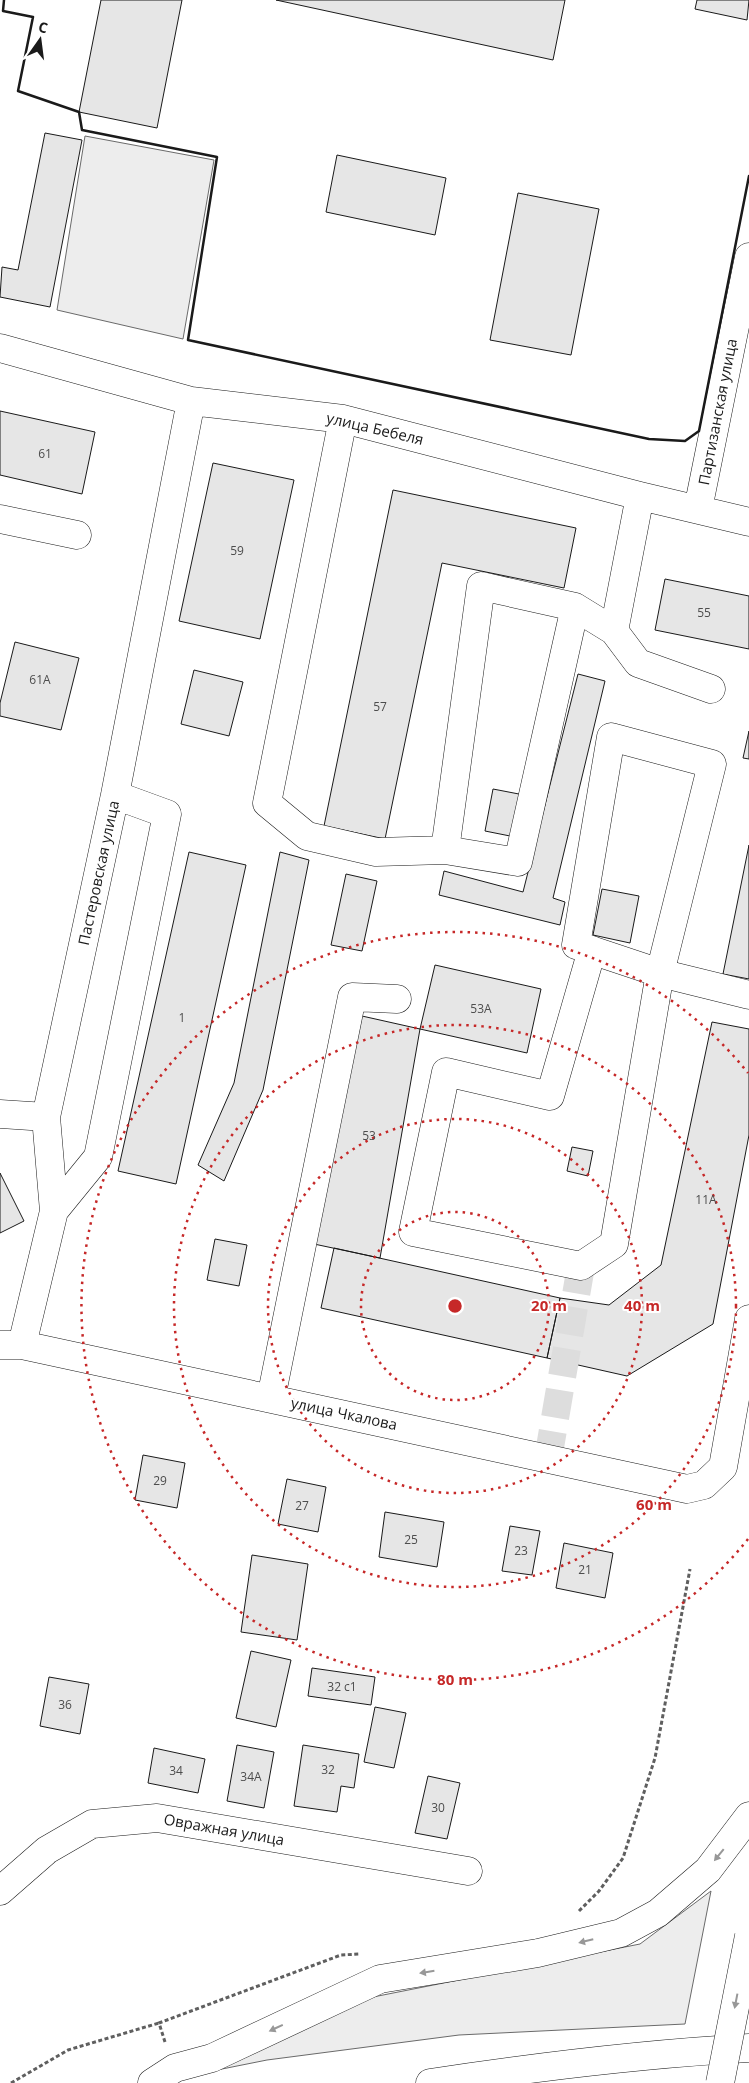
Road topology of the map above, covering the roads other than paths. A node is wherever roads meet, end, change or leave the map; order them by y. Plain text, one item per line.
1 (749, 257) edge
2 (0, 348) edge
3 (191, 401) junction
4 (343, 419) junction
5 (640, 496) junction
6 (698, 509) junction
7 (0, 519) edge
8 (749, 522) edge
9 (77, 535) dead end
10 (576, 608) junction
11 (614, 631) junction
12 (711, 689) dead end
13 (116, 795) junction
14 (445, 850) junction
15 (592, 950) junction
16 (660, 973) junction
17 (749, 995) edge
18 (397, 999) dead end
19 (0, 1114) edge
20 (46, 1117) junction
21 (54, 1212) junction
22 (749, 1319) edge
23 (11, 1345) edge
24 (271, 1398) junction
25 (749, 1816) edge
26 (468, 1871) dead end
27 (0, 1892) edge
28 (749, 1936) edge
29 (749, 2048) edge
30 (152, 2083) edge
31 (430, 2083) edge
32 (720, 2083) edge

1 - 6 street, Партизанская улица
2 - 3 street, улица Бебеля
3 - 4 street, улица Бебеля
3 - 13 street, Пастеровская улица
4 - 5 street, улица Бебеля
4 - 14 street
5 - 6 street, улица Бебеля
5 - 11 street
6 - 8 street, улица Бебеля
7 - 9 street
10 - 11 street
10 - 14 street
10 - 14 street
11 - 12 street
13 - 20 street, Пастеровская улица
13 - 21 street
15 - 16 street
15 - 16 street
15 - 16 street
16 - 17 street
18 - 24 street
19 - 20 street
20 - 21 street, Пастеровская улица
21 - 23 street, Пастеровская улица
22 - 24 street, улица Чкалова
23 - 24 street, улица Чкалова
25 -> 30 street
26 - 27 street, Овражная улица
28 -> 32 street, bridge
29 - 31 street

